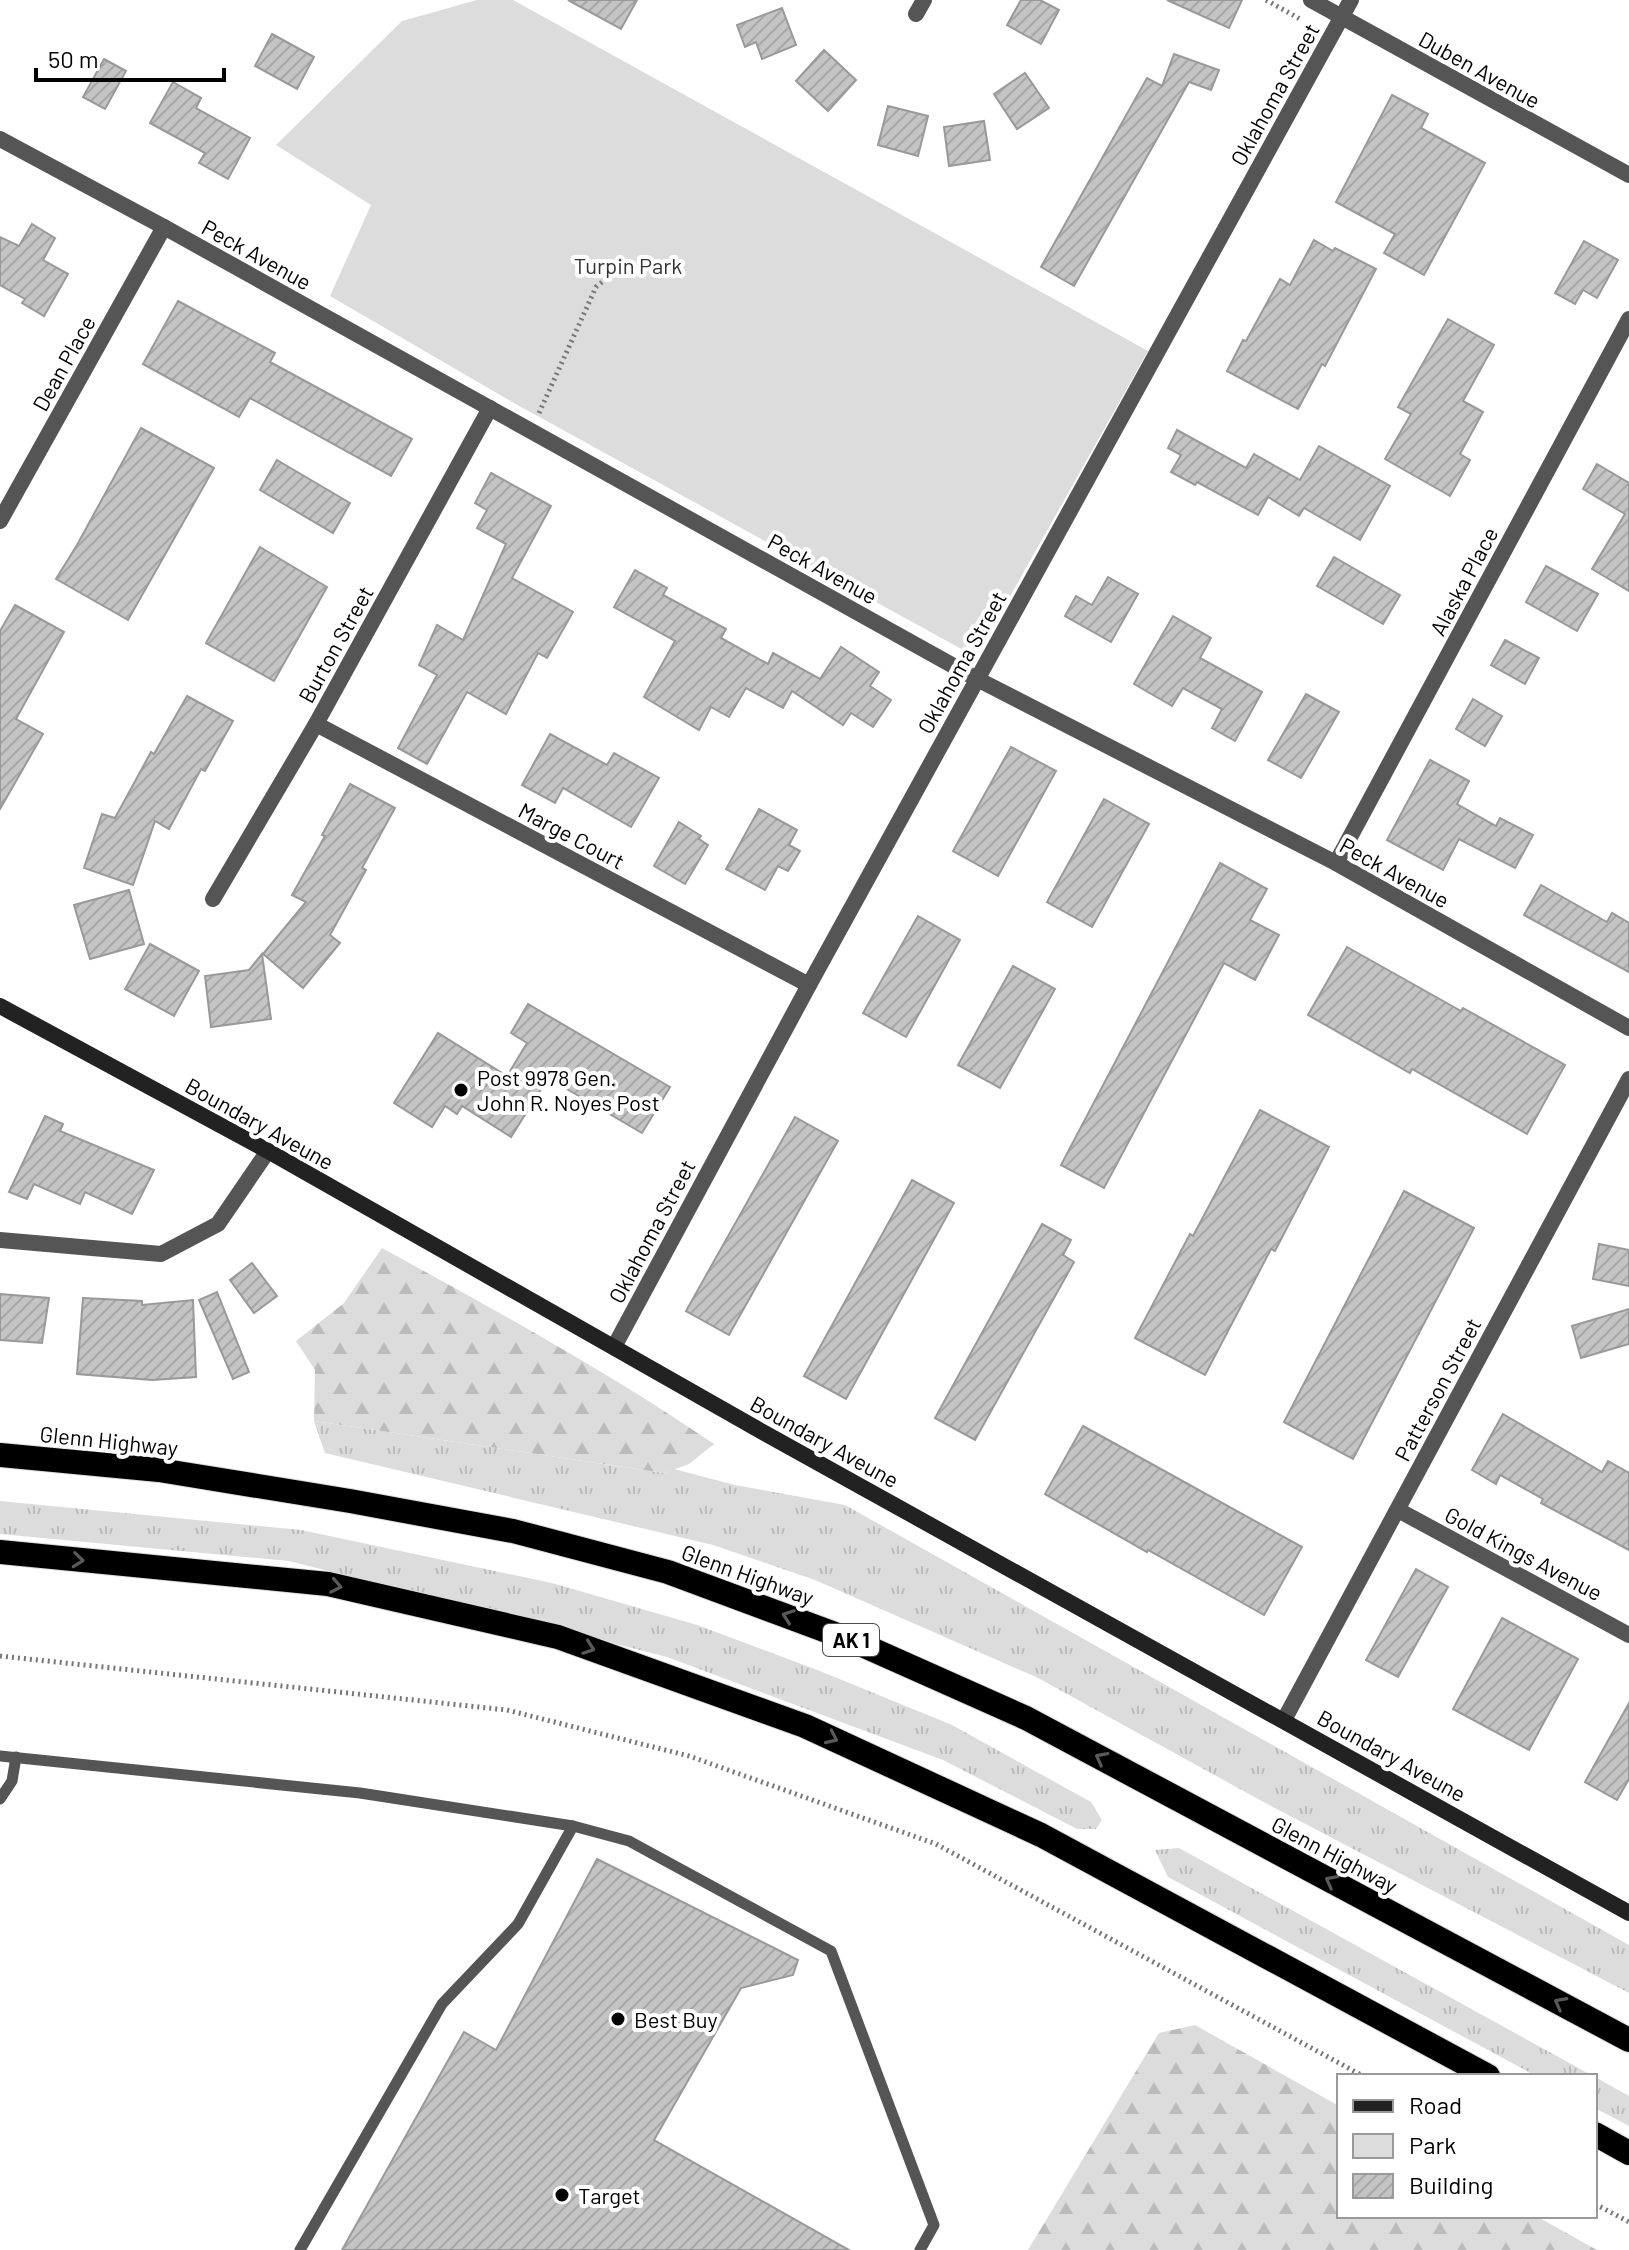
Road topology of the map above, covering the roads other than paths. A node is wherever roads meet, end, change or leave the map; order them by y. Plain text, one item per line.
1 (1311, 0) edge
2 (1351, 0) edge
3 (1342, 17) junction
4 (0, 139) edge
5 (1629, 175) edge
6 (164, 227) junction
7 (1629, 319) edge
8 (490, 408) junction
9 (0, 521) edge
10 (977, 679) junction
11 (316, 724) junction
12 (1336, 863) junction
13 (213, 899) dead end
14 (809, 985) junction
15 (0, 1006) edge
16 (1629, 1028) edge
17 (1629, 1079) edge
18 (268, 1151) junction
19 (0, 1240) edge
20 (614, 1347) junction
21 (0, 1447) edge
22 (0, 1455) edge
23 (159, 1470) junction
24 (1398, 1510) junction
25 (0, 1552) edge
26 (1629, 1635) edge
27 (1284, 1720) junction
28 (0, 1756) edge
29 (16, 1757) junction
30 (0, 1799) edge
31 (573, 1826) junction
32 (1629, 1913) edge
33 (1629, 2040) edge
34 (1484, 2074) edge
35 (1597, 2135) edge
36 (1629, 2153) edge
37 (300, 2250) edge
38 (920, 2250) edge

1 - 3 street, Duben Avenue
2 - 3 street, Oklahoma Street
3 - 5 street, Duben Avenue
3 - 10 street, Oklahoma Street
4 - 6 street, Peck Avenue
6 - 8 street, Peck Avenue
6 - 9 street, Dean Place
7 - 12 street, Alaska Place
8 - 10 street, Peck Avenue
8 - 11 street, Burton Street
10 - 12 street, Peck Avenue
10 - 14 street, Oklahoma Street
11 - 13 street, Burton Street
11 - 14 street, Marge Court
12 - 16 street, Peck Avenue
14 - 20 street, Oklahoma Street
15 - 18 street, Boundary Aveune
17 - 24 street, Patterson Street
18 - 19 street
18 - 20 street, Boundary Aveune
20 - 27 street, Boundary Aveune
21 - 23 highway
22 - 23 highway, Glenn Highway / AK 1
33 -> 23 highway, Glenn Highway / AK 1
24 - 26 street, Gold Kings Avenue
24 - 27 street, Patterson Street
25 -> 34 highway
27 - 32 street, Boundary Aveune
28 - 29 lane
29 - 30 lane
29 - 31 lane
31 - 37 lane
31 - 38 lane
35 - 36 highway

